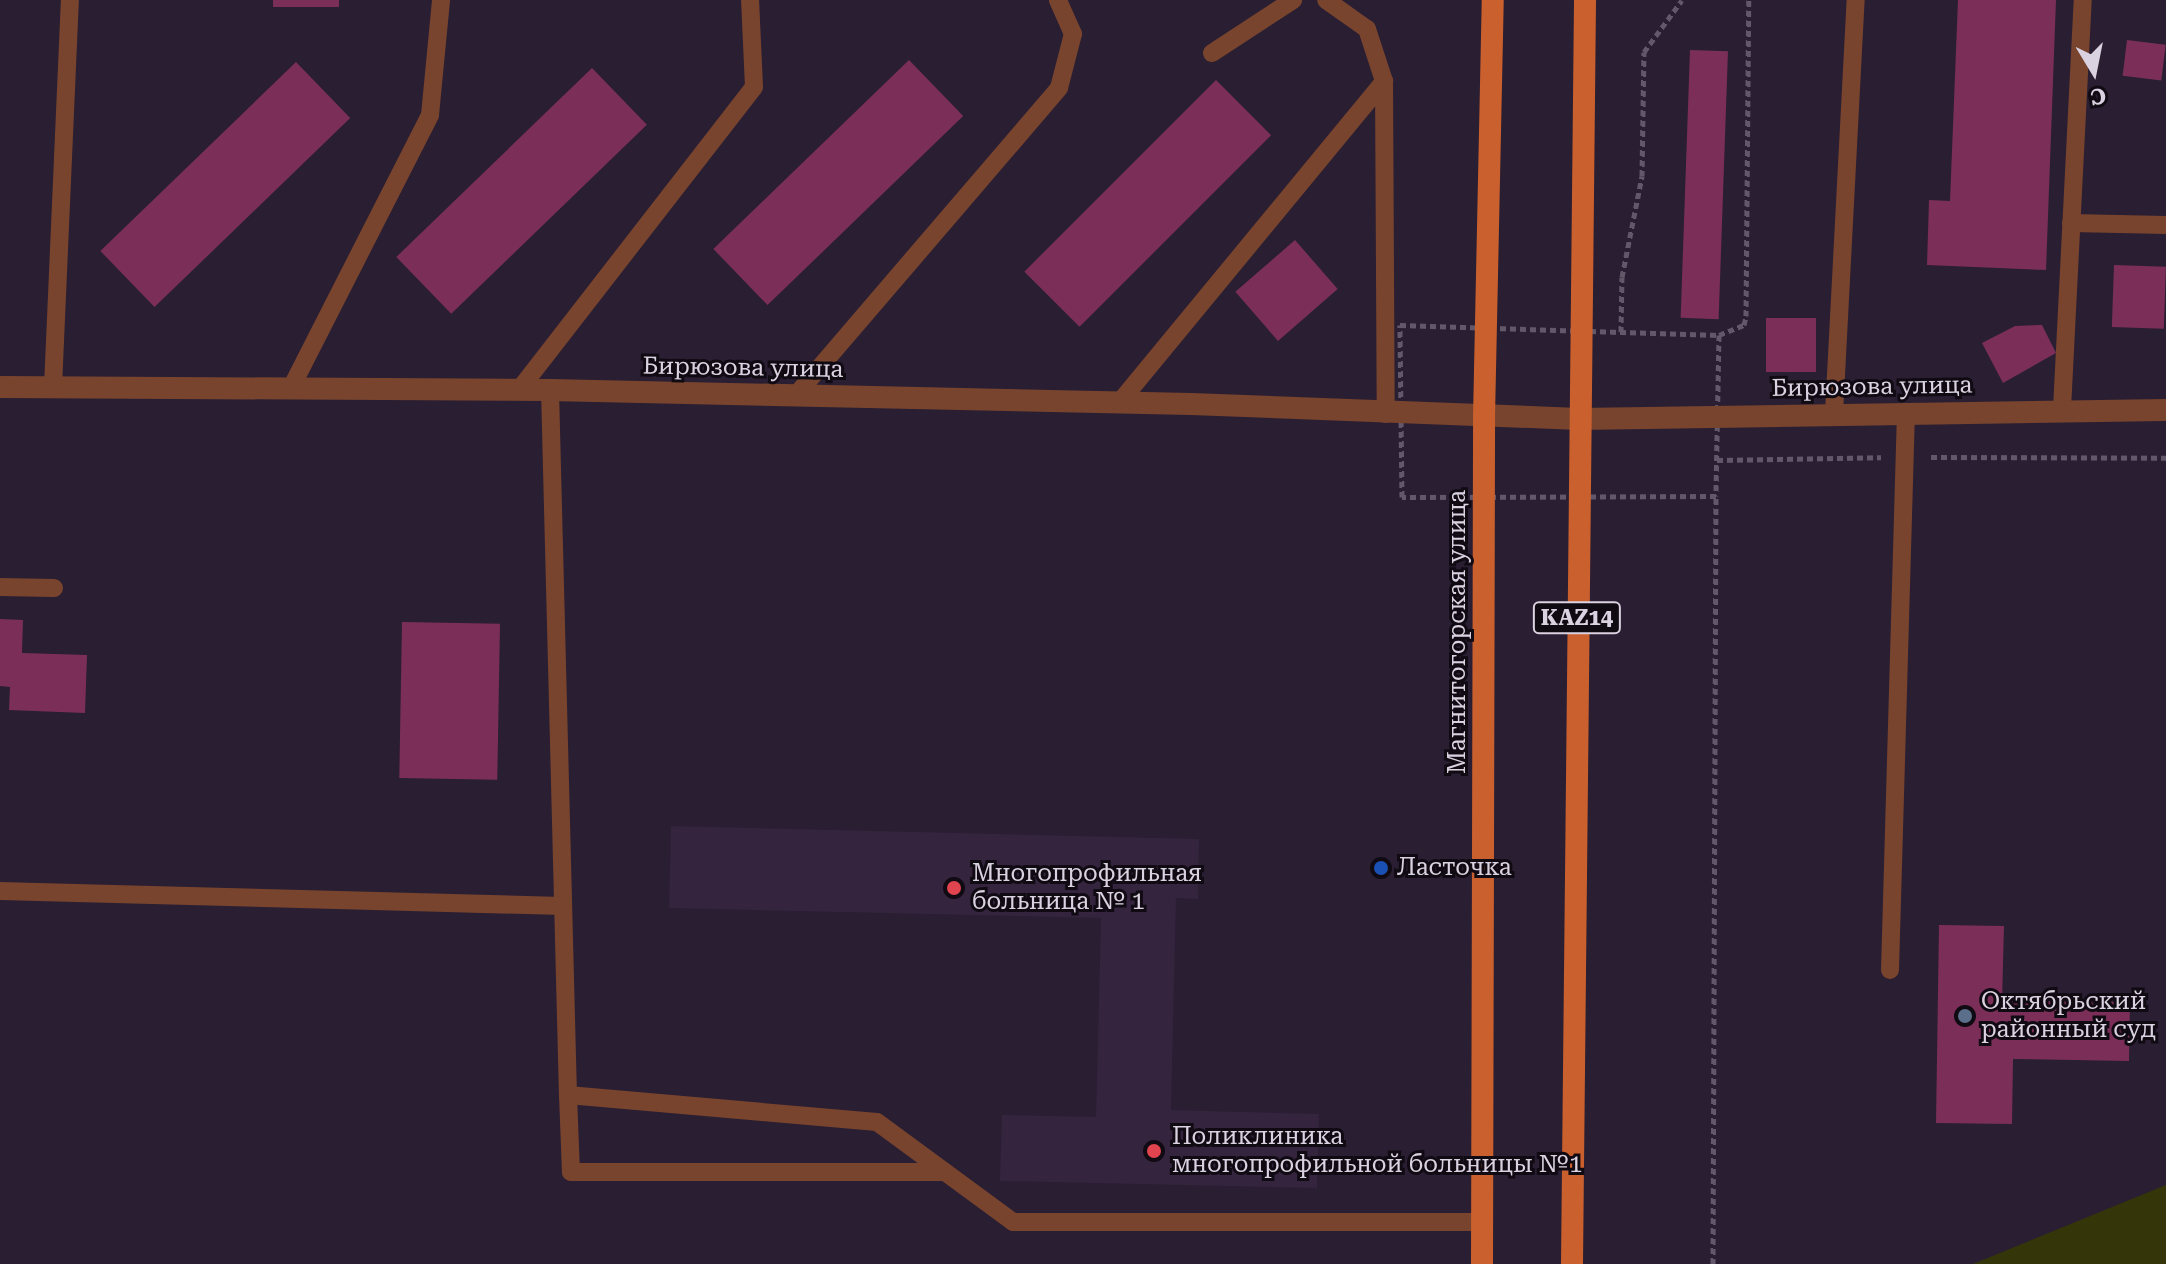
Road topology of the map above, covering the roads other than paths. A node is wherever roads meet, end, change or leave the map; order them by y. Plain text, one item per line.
1 (70, 0) edge
2 (441, 0) edge
3 (750, 0) edge
4 (1058, 0) edge
5 (1293, 0) edge
6 (1326, 0) edge
7 (1493, 0) edge
8 (1585, 0) edge
9 (1856, 0) edge
10 (2083, 0) edge
11 (1212, 53) dead end
12 (1384, 81) junction
13 (2071, 223) junction
14 (2166, 225) edge
15 (0, 387) edge
16 (53, 387) junction
17 (291, 388) junction
18 (519, 390) junction
19 (550, 390) junction
20 (796, 395) junction
21 (1119, 403) junction
22 (2062, 409) junction
23 (2166, 410) edge
24 (1906, 412) junction
25 (1834, 413) junction
26 (1386, 414) junction
27 (1484, 418) junction
28 (1579, 419) junction
29 (0, 587) edge
30 (54, 588) dead end
31 (0, 891) edge
32 (563, 906) junction
33 (1890, 970) dead end
34 (568, 1095) junction
35 (945, 1172) junction
36 (1483, 1222) junction
37 (1482, 1264) edge
38 (1572, 1264) edge

1 - 16 lane
2 - 17 lane
3 - 18 lane
4 - 20 lane
5 - 11 lane
6 - 12 lane
7 - 27 main road, Магнитогорская улица
8 - 28 main road, KAZ14
9 - 25 lane
10 - 13 lane
12 - 21 lane
12 - 26 lane
13 - 14 lane
13 - 22 lane
15 - 16 street, Бирюзова улица
16 - 17 street, Бирюзова улица
17 - 18 street, Бирюзова улица
18 - 19 street, Бирюзова улица
19 - 20 street, Бирюзова улица
19 - 32 lane
20 - 21 street, Бирюзова улица
21 - 26 street, Бирюзова улица
22 - 23 street, Бирюзова улица
22 - 24 street, Бирюзова улица
24 - 25 street, Бирюзова улица
24 - 33 lane
25 - 28 street, Бирюзова улица
26 - 27 street, Бирюзова улица
27 - 28 street, Бирюзова улица
27 - 36 main road, Магнитогорская улица
28 - 38 main road, KAZ14
29 - 30 lane
31 - 32 lane
32 - 34 lane
34 - 35 lane
34 - 35 lane
35 - 36 lane
36 - 37 main road, Магнитогорская улица

